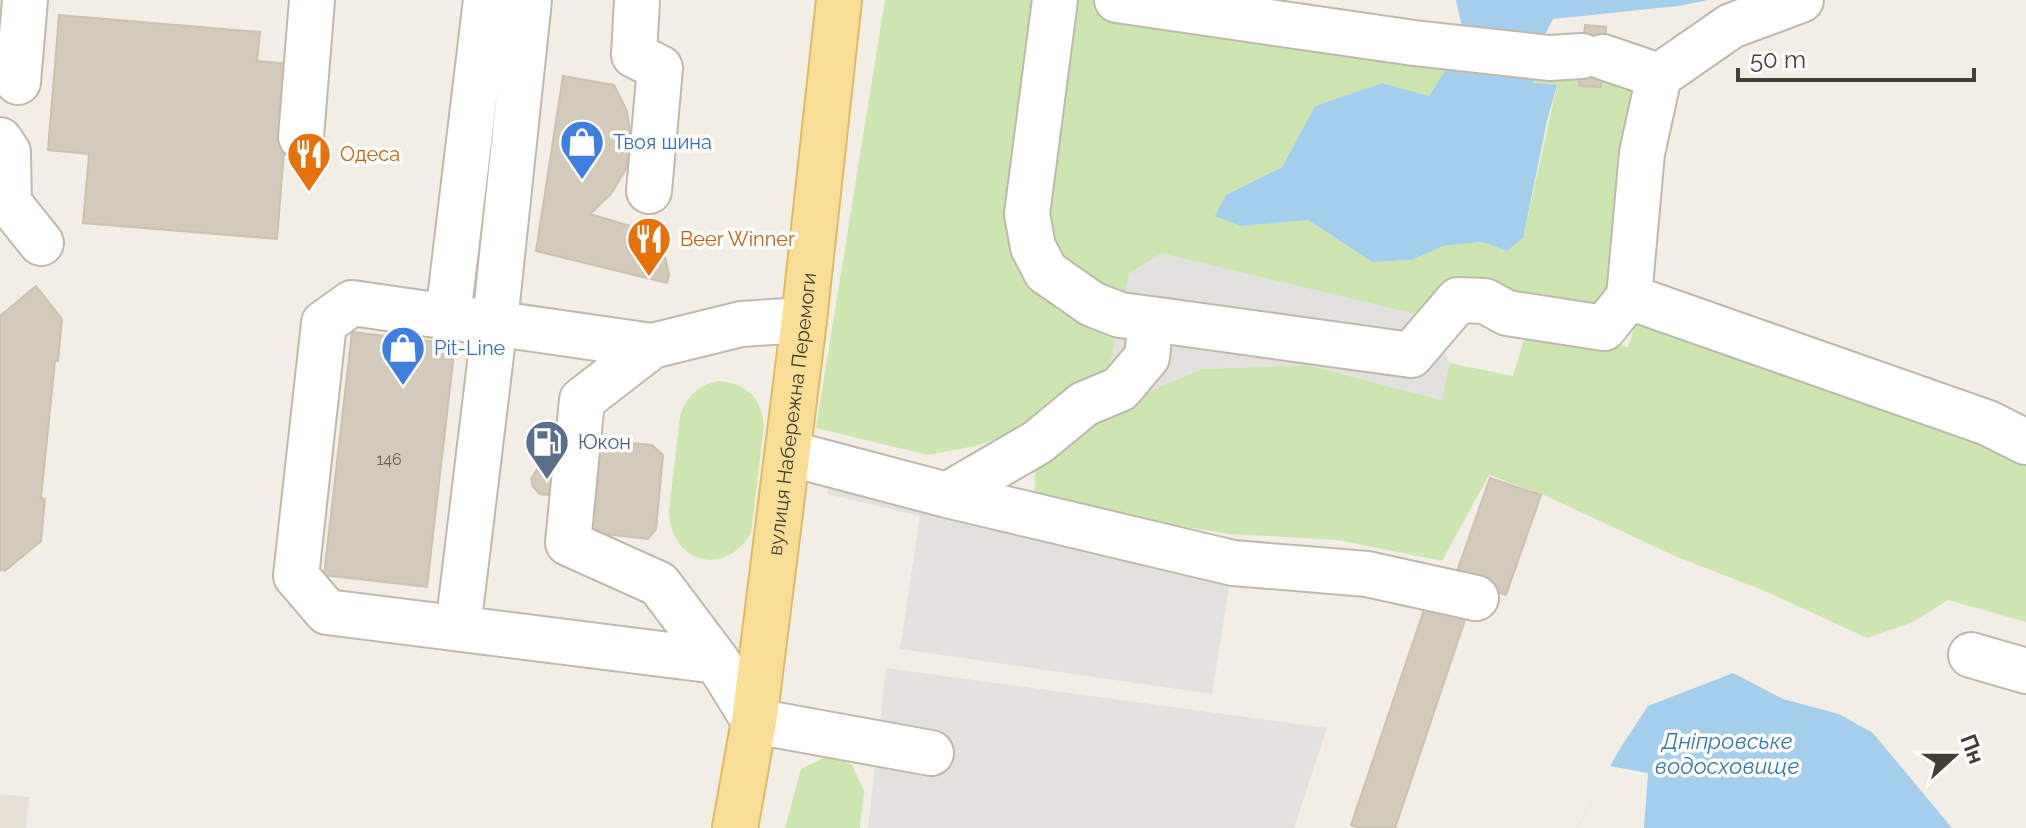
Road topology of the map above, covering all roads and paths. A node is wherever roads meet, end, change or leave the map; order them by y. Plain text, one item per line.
1 (25, 0) edge
2 (312, 0) edge
3 (486, 0) edge
4 (529, 0) edge
5 (637, 0) edge
6 (839, 0) edge
7 (1055, 0) edge
8 (1117, 0) edge
9 (1801, 0) edge
10 (1659, 76) junction
11 (18, 82) dead end
12 (301, 137) dead end
13 (0, 140) edge
14 (649, 191) dead end
15 (5, 205) edge
16 (41, 243) dead end
17 (1629, 297) junction
18 (448, 316) junction
19 (1151, 319) junction
20 (804, 320) junction
21 (495, 322) junction
22 (652, 346) junction
23 (2026, 442) edge
24 (788, 453) junction
25 (947, 495) junction
26 (1476, 598) dead end
27 (458, 628) junction
28 (1971, 655) dead end
29 (717, 661) junction
30 (2026, 671) edge
31 (754, 721) junction
32 (931, 753) dead end
33 (735, 828) edge

1 - 11 street
2 - 12 street
3 - 18 street
4 - 21 street
5 - 14 street
6 - 20 main road, вулиця Набережна Перемоги
7 - 19 street
8 - 10 street
9 - 10 street
10 - 17 street
13 - 15 street
15 - 16 street
17 - 19 street
17 - 23 street
18 - 21 street
18 - 27 street
19 - 25 street
20 - 22 street
20 - 24 main road, вулиця Набережна Перемоги
21 - 22 street
21 - 27 street
22 - 29 street
24 - 25 street
24 - 31 main road, вулиця Набережна Перемоги
25 - 26 street
27 - 29 street
28 - 30 street
29 - 31 street
31 - 32 street
31 - 33 main road, вулиця Набережна Перемоги

